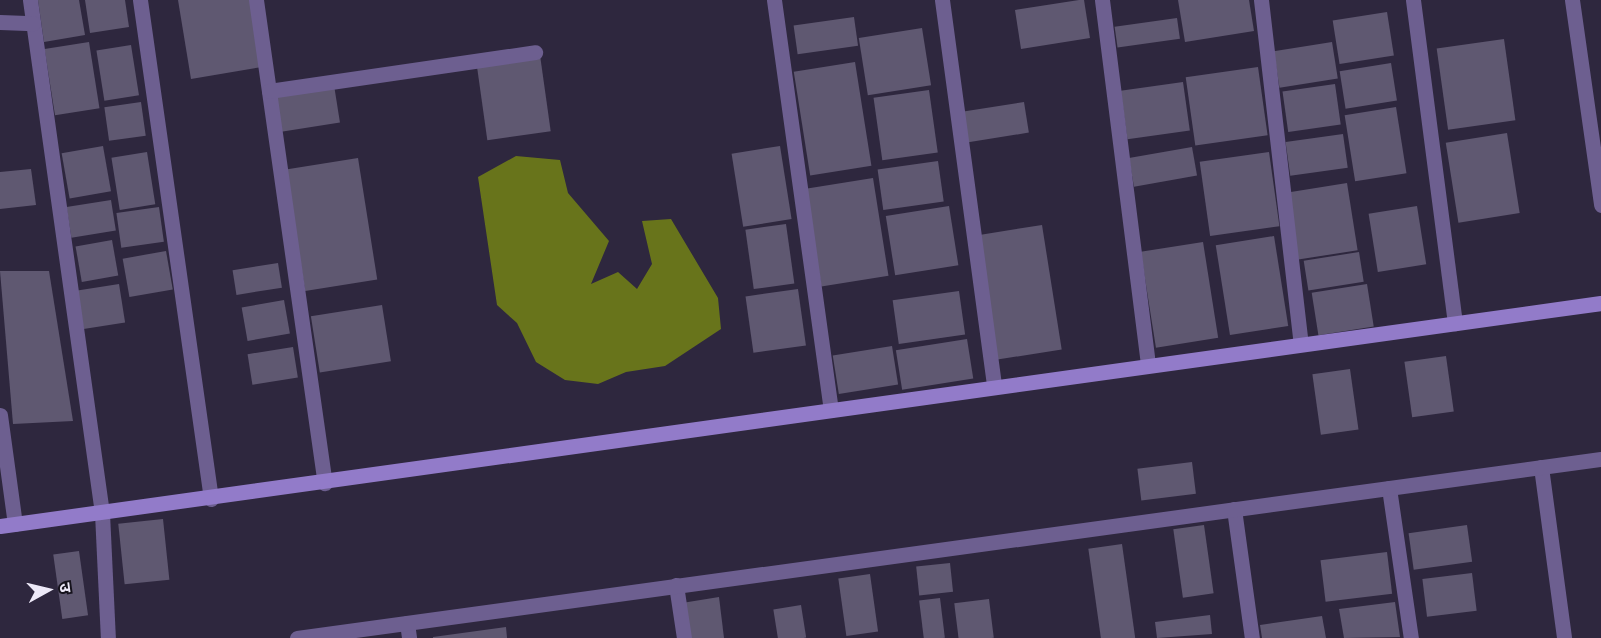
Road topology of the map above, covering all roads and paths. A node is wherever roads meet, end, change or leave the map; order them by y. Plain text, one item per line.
1 (30, 0) edge
2 (140, 0) edge
3 (256, 0) edge
4 (774, 0) edge
5 (942, 0) edge
6 (1102, 0) edge
7 (1261, 0) edge
8 (1413, 0) edge
9 (1572, 0) edge
10 (0, 22) edge
11 (33, 23) junction
12 (536, 52) dead end
13 (269, 91) junction
14 (1601, 205) edge
15 (1601, 303) edge
16 (1455, 323) junction
17 (1300, 344) junction
18 (1148, 365) junction
19 (994, 387) junction
20 (831, 410) junction
21 (0, 414) edge
22 (1601, 459) edge
23 (1541, 467) junction
24 (325, 483) junction
25 (1389, 488) junction
26 (211, 499) junction
27 (1234, 509) junction
28 (102, 513) junction
29 (8, 525) edge
30 (676, 585) junction
31 (408, 630) edge
32 (108, 638) edge
33 (297, 638) edge
34 (684, 638) edge
35 (1252, 638) edge
36 (1411, 638) edge
37 (1564, 638) edge

1 - 11 street
2 - 26 street
3 - 13 street
4 - 20 street
5 - 19 street
6 - 18 street
7 - 17 street
8 - 16 street
9 - 14 street
10 - 11 street
11 - 28 street
12 - 13 street
13 - 24 street
15 - 16 street
16 - 17 street
17 - 18 street
18 - 19 street
19 - 20 street
20 - 24 street
21 - 29 street
22 - 23 street
23 - 25 street
23 - 37 street
24 - 26 street
25 - 27 street
25 - 36 street
26 - 28 street
27 - 30 street
27 - 35 street
28 - 29 street
28 - 32 street
30 - 31 street
30 - 34 street
31 - 33 street

